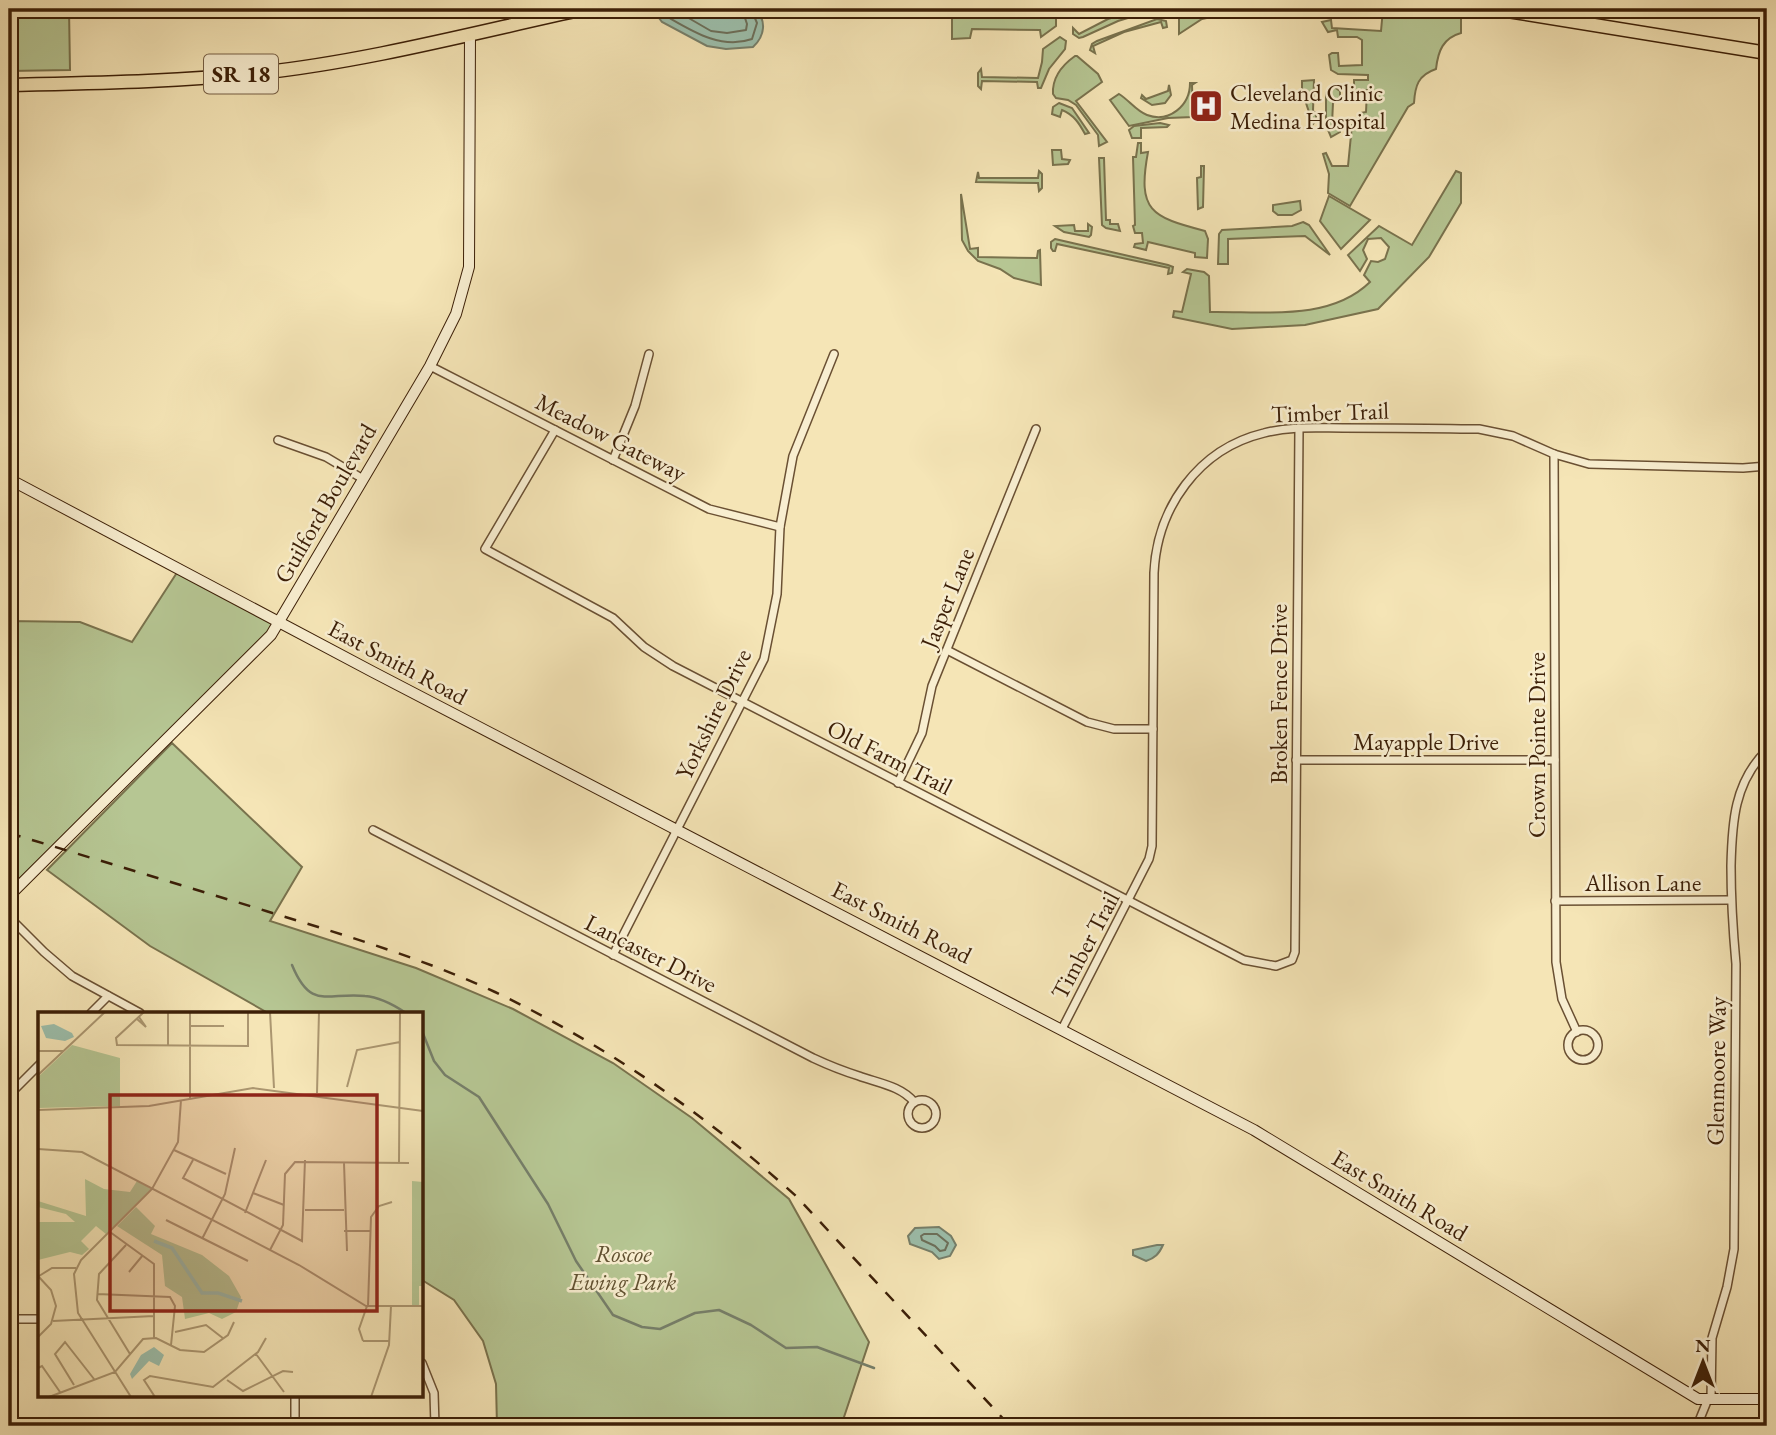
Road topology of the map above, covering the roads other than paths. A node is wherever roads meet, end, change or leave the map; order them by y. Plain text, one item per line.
1 (584, 9) edge
2 (1496, 9) edge
3 (533, 14) edge
4 (470, 34) junction
5 (1767, 53) edge
6 (9, 85) edge
7 (649, 354) dead end
8 (834, 354) dead end
9 (430, 366) junction
10 (1299, 428) junction
11 (1036, 429) dead end
12 (555, 430) junction
13 (278, 440) dead end
14 (1554, 454) junction
15 (613, 460) junction
16 (1767, 466) edge
17 (9, 479) edge
18 (363, 480) junction
19 (780, 527) junction
20 (279, 622) junction
21 (947, 650) junction
22 (743, 702) junction
23 (1153, 730) junction
24 (1767, 750) edge
25 (1296, 760) junction
26 (1555, 760) junction
27 (898, 783) junction
28 (677, 830) junction
29 (373, 831) dead end
30 (9, 896) edge
31 (1731, 900) junction
32 (1555, 901) junction
33 (1129, 902) junction
34 (9, 917) edge
35 (613, 955) junction
36 (1292, 960) joint
37 (108, 996) junction
38 (91, 1012) edge
39 (138, 1012) edge
40 (1062, 1029) junction
41 (1577, 1032) junction
42 (38, 1066) edge
43 (9, 1095) edge
44 (914, 1102) junction
45 (9, 1319) edge
46 (38, 1319) edge
47 (424, 1368) edge
48 (295, 1396) edge
49 (1709, 1399) junction
50 (1767, 1399) edge
51 (295, 1426) edge
52 (435, 1426) edge
53 (1697, 1426) edge

1 - 3 highway, SR 18
2 - 5 highway
3 - 4 highway, SR 18
4 - 6 highway, SR 18
4 - 9 street, Guilford Boulevard
7 - 15 street
8 - 19 street, Yorkshire Drive
9 - 12 street, Meadow Gateway
9 - 18 street, Guilford Boulevard
10 - 14 street, Timber Trail
10 - 23 street, Timber Trail
10 - 25 street, Broken Fence Drive
11 - 21 street, Jasper Lane
12 - 15 street, Meadow Gateway
12 - 22 street, Old Farm Trail
13 - 18 street
14 - 16 street, Timber Trail
14 - 26 street, Crown Pointe Drive
15 - 19 street, Meadow Gateway
17 - 20 street, East Smith Road
18 - 20 street, Guilford Boulevard
19 - 22 street, Yorkshire Drive
20 - 28 street, East Smith Road
20 - 30 street, Guilford Boulevard
21 - 23 street
21 - 27 street, Jasper Lane
22 - 27 street, Old Farm Trail
22 - 28 street, Yorkshire Drive
23 - 33 street, Timber Trail
24 - 31 street, Glenmoore Way
25 - 26 street, Mayapple Drive
25 - 36 street, Broken Fence Drive
26 - 32 street, Crown Pointe Drive
27 - 33 street, Old Farm Trail
28 - 35 street, Yorkshire Drive
28 - 40 street, East Smith Road
29 - 35 street, Lancaster Drive
31 - 32 street, Allison Lane
31 - 49 street, Glenmoore Way
32 - 41 street, Crown Pointe Drive
33 - 36 street, Old Farm Trail
33 - 40 street, Timber Trail
34 - 37 street
35 - 44 street, Lancaster Drive
37 - 38 street
37 - 39 street
40 - 49 street, East Smith Road
41 - 41 street, Crown Pointe Drive
42 - 43 street
44 - 44 street, Lancaster Drive
45 - 46 street
47 - 52 street
48 - 51 street
49 - 50 street, East Smith Road
49 - 53 street

